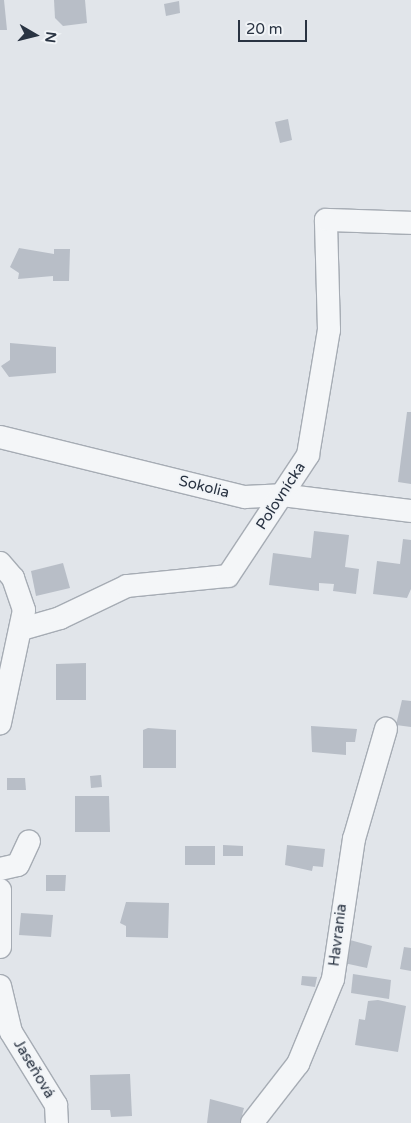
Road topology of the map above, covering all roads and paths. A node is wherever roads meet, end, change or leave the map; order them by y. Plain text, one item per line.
1 (411, 222) edge
2 (0, 437) edge
3 (281, 495) junction
4 (411, 511) edge
5 (0, 563) edge
6 (22, 629) junction
7 (0, 723) edge
8 (386, 729) dead end
9 (29, 841) dead end
10 (0, 869) edge
11 (0, 890) edge
12 (0, 947) edge
13 (0, 986) edge
14 (57, 1123) edge
15 (252, 1123) edge

1 - 3 street, Poľovnícka
2 - 3 street, Sokolia
3 - 4 street, Sokolia
3 - 6 street, Poľovnícka
5 - 6 street
6 - 7 street
8 - 15 street, Havrania
9 - 10 street
11 - 12 street
13 - 14 street, Jaseňová

